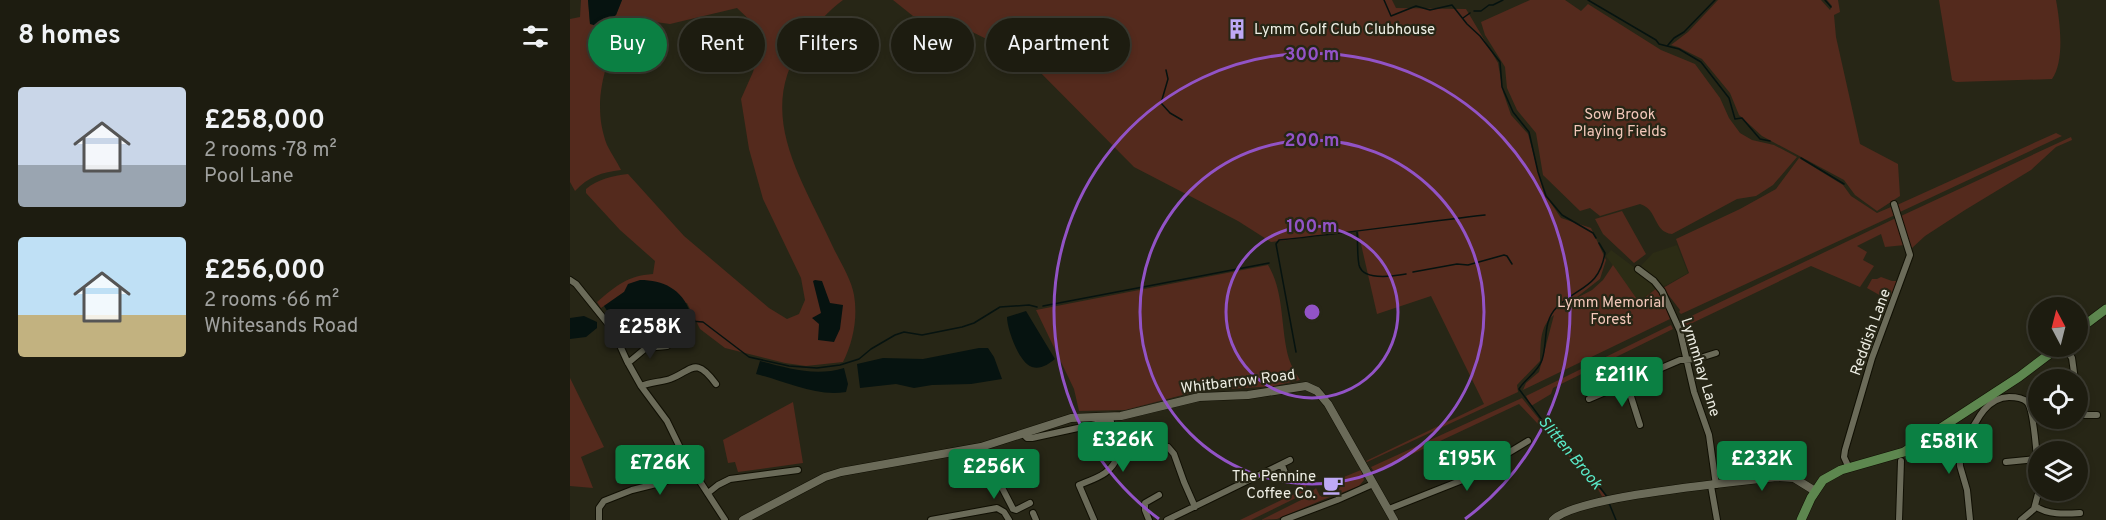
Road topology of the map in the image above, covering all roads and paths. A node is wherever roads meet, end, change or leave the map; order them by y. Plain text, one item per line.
1 (1894, 204) dead end
2 (1638, 269) dead end
3 (570, 280) edge
4 (2105, 312) edge
5 (2088, 323) edge
6 (667, 346) dead end
7 (1716, 353) dead end
8 (2045, 357) edge
9 (1686, 361) junction
10 (628, 363) junction
11 (716, 384) dead end
12 (1627, 384) junction
13 (641, 386) junction
14 (1589, 399) dead end
15 (2088, 415) edge
16 (2097, 415) dead end
17 (1110, 419) junction
18 (1950, 423) junction
19 (1640, 425) dead end
20 (1959, 435) junction
21 (1528, 441) dead end
22 (2035, 441) edge
23 (981, 447) junction
24 (1118, 455) junction
25 (1290, 460) dead end
26 (2028, 460) edge
27 (1901, 461) dead end
28 (2006, 462) dead end
29 (1282, 465) junction
30 (1849, 468) junction
31 (692, 469) junction
32 (798, 470) dead end
33 (1286, 475) dead end
34 (1373, 484) junction
35 (1713, 485) junction
36 (1815, 491) junction
37 (708, 493) junction
38 (1160, 495) dead end
39 (2037, 501) edge
40 (1030, 503) dead end
41 (2035, 506) junction
42 (1195, 507) junction
43 (1389, 509) junction
44 (2080, 513) dead end
45 (2064, 517) edge
46 (600, 520) edge
47 (725, 520) edge
48 (743, 520) edge
49 (931, 520) edge
50 (1009, 520) edge
51 (1094, 520) edge
52 (1149, 520) edge
53 (1167, 520) edge
54 (1284, 520) edge
55 (1394, 520) edge
56 (1553, 520) edge
57 (1717, 520) edge
58 (1801, 520) edge
59 (1899, 520) edge
60 (1970, 520) edge
61 (2021, 520) edge

1 - 30 street, Reddish Lane
2 - 9 street, Lymmhay Lane
3 - 10 street
4 - 5 main road
6 - 10 street
7 - 9 street
8 - 18 main road
9 - 12 street
9 - 35 street, Lymmhay Lane
10 - 13 street
11 - 13 street
12 - 14 street
12 - 19 street
13 - 31 street
15 - 16 street
17 - 23 street, Whitbarrow Road
17 - 24 street
17 - 34 street, Whitbarrow Road
18 - 20 street
18 - 30 main road
20 - 22 street
20 - 60 street
21 - 43 street
23 - 40 street
23 - 48 street, Whitbarrow Road
24 - 42 street
24 - 51 street
25 - 29 street
26 - 28 street
27 - 59 street
29 - 33 street
29 - 42 street
30 - 36 main road
31 - 37 street
31 - 46 street
32 - 37 street
34 - 43 street, Whitbarrow Road
34 - 54 street
35 - 36 street
35 - 56 street
35 - 57 street, Lymmhay Lane
36 - 58 main road
37 - 47 street
38 - 52 street
39 - 41 street
41 - 45 street
41 - 61 street
42 - 53 street
43 - 55 street, Whitbarrow Road
44 - 45 street
49 - 50 street

